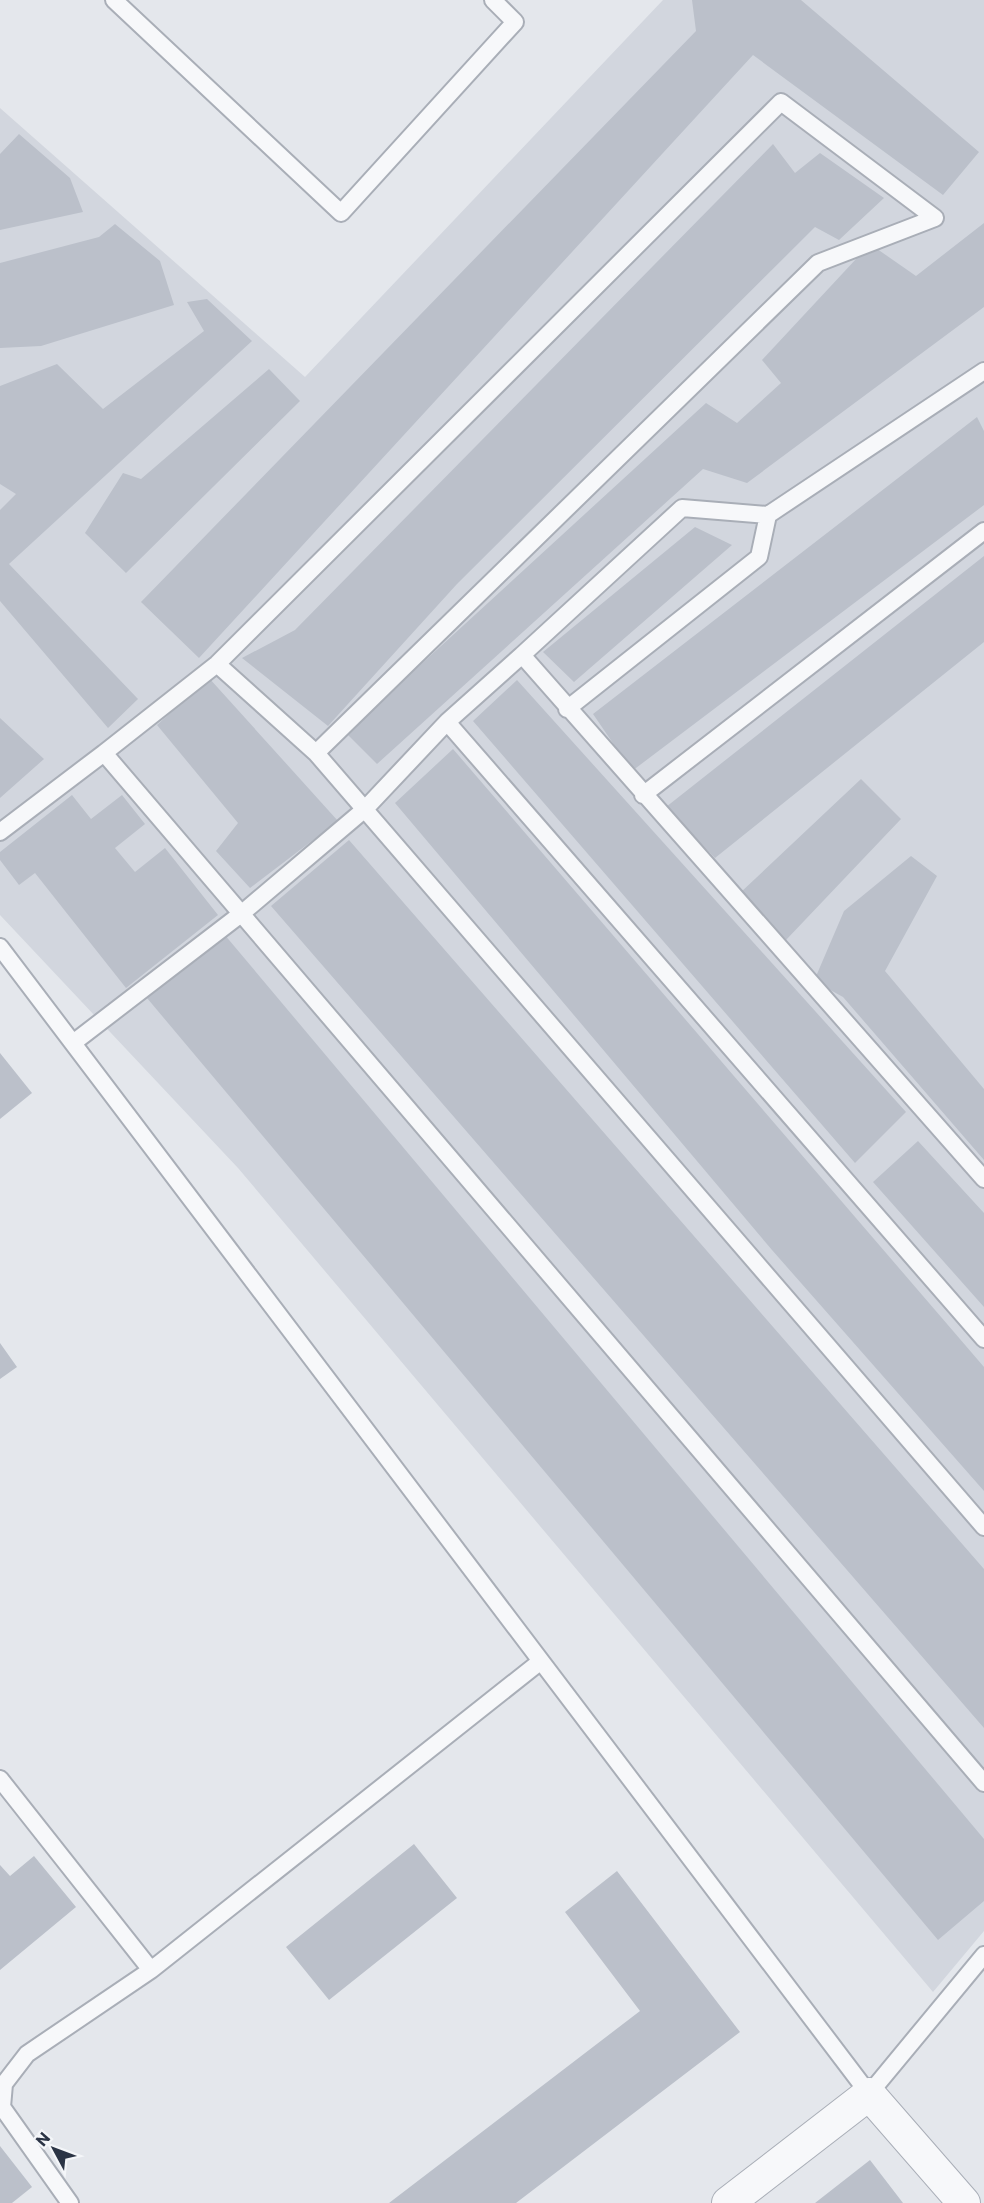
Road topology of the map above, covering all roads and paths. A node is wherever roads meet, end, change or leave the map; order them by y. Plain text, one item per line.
1 (114, 0) edge
2 (493, 0) edge
3 (984, 371) edge
4 (768, 515) junction
5 (984, 531) edge
6 (522, 655) junction
7 (217, 664) junction
8 (567, 709) junction
9 (447, 722) junction
10 (104, 753) junction
11 (316, 753) junction
12 (643, 795) junction
13 (365, 809) junction
14 (0, 832) edge
15 (241, 914) junction
16 (0, 947) edge
17 (73, 1043) junction
18 (984, 1179) edge
19 (984, 1339) edge
20 (984, 1527) edge
21 (541, 1661) junction
22 (0, 1779) edge
23 (984, 1783) edge
24 (984, 1955) edge
25 (151, 1970) junction
26 (869, 2094) junction
27 (70, 2203) edge
28 (728, 2203) edge
29 (964, 2203) edge

1 - 2 lane
3 - 4 lane
4 - 6 lane
4 - 8 lane
5 - 12 lane
6 - 8 lane
6 - 9 lane
7 - 10 lane
7 - 11 lane
7 - 11 lane
8 - 12 lane
9 - 13 lane
9 - 19 lane
10 - 14 lane
10 - 15 lane
11 - 13 lane
12 - 18 lane
13 - 15 lane
13 - 20 lane
15 - 17 lane
15 - 23 lane
16 - 17 lane
17 - 21 lane
21 - 25 lane
21 - 26 lane
22 - 25 lane
24 - 26 lane
25 - 27 lane
26 - 28 street
26 - 29 street

